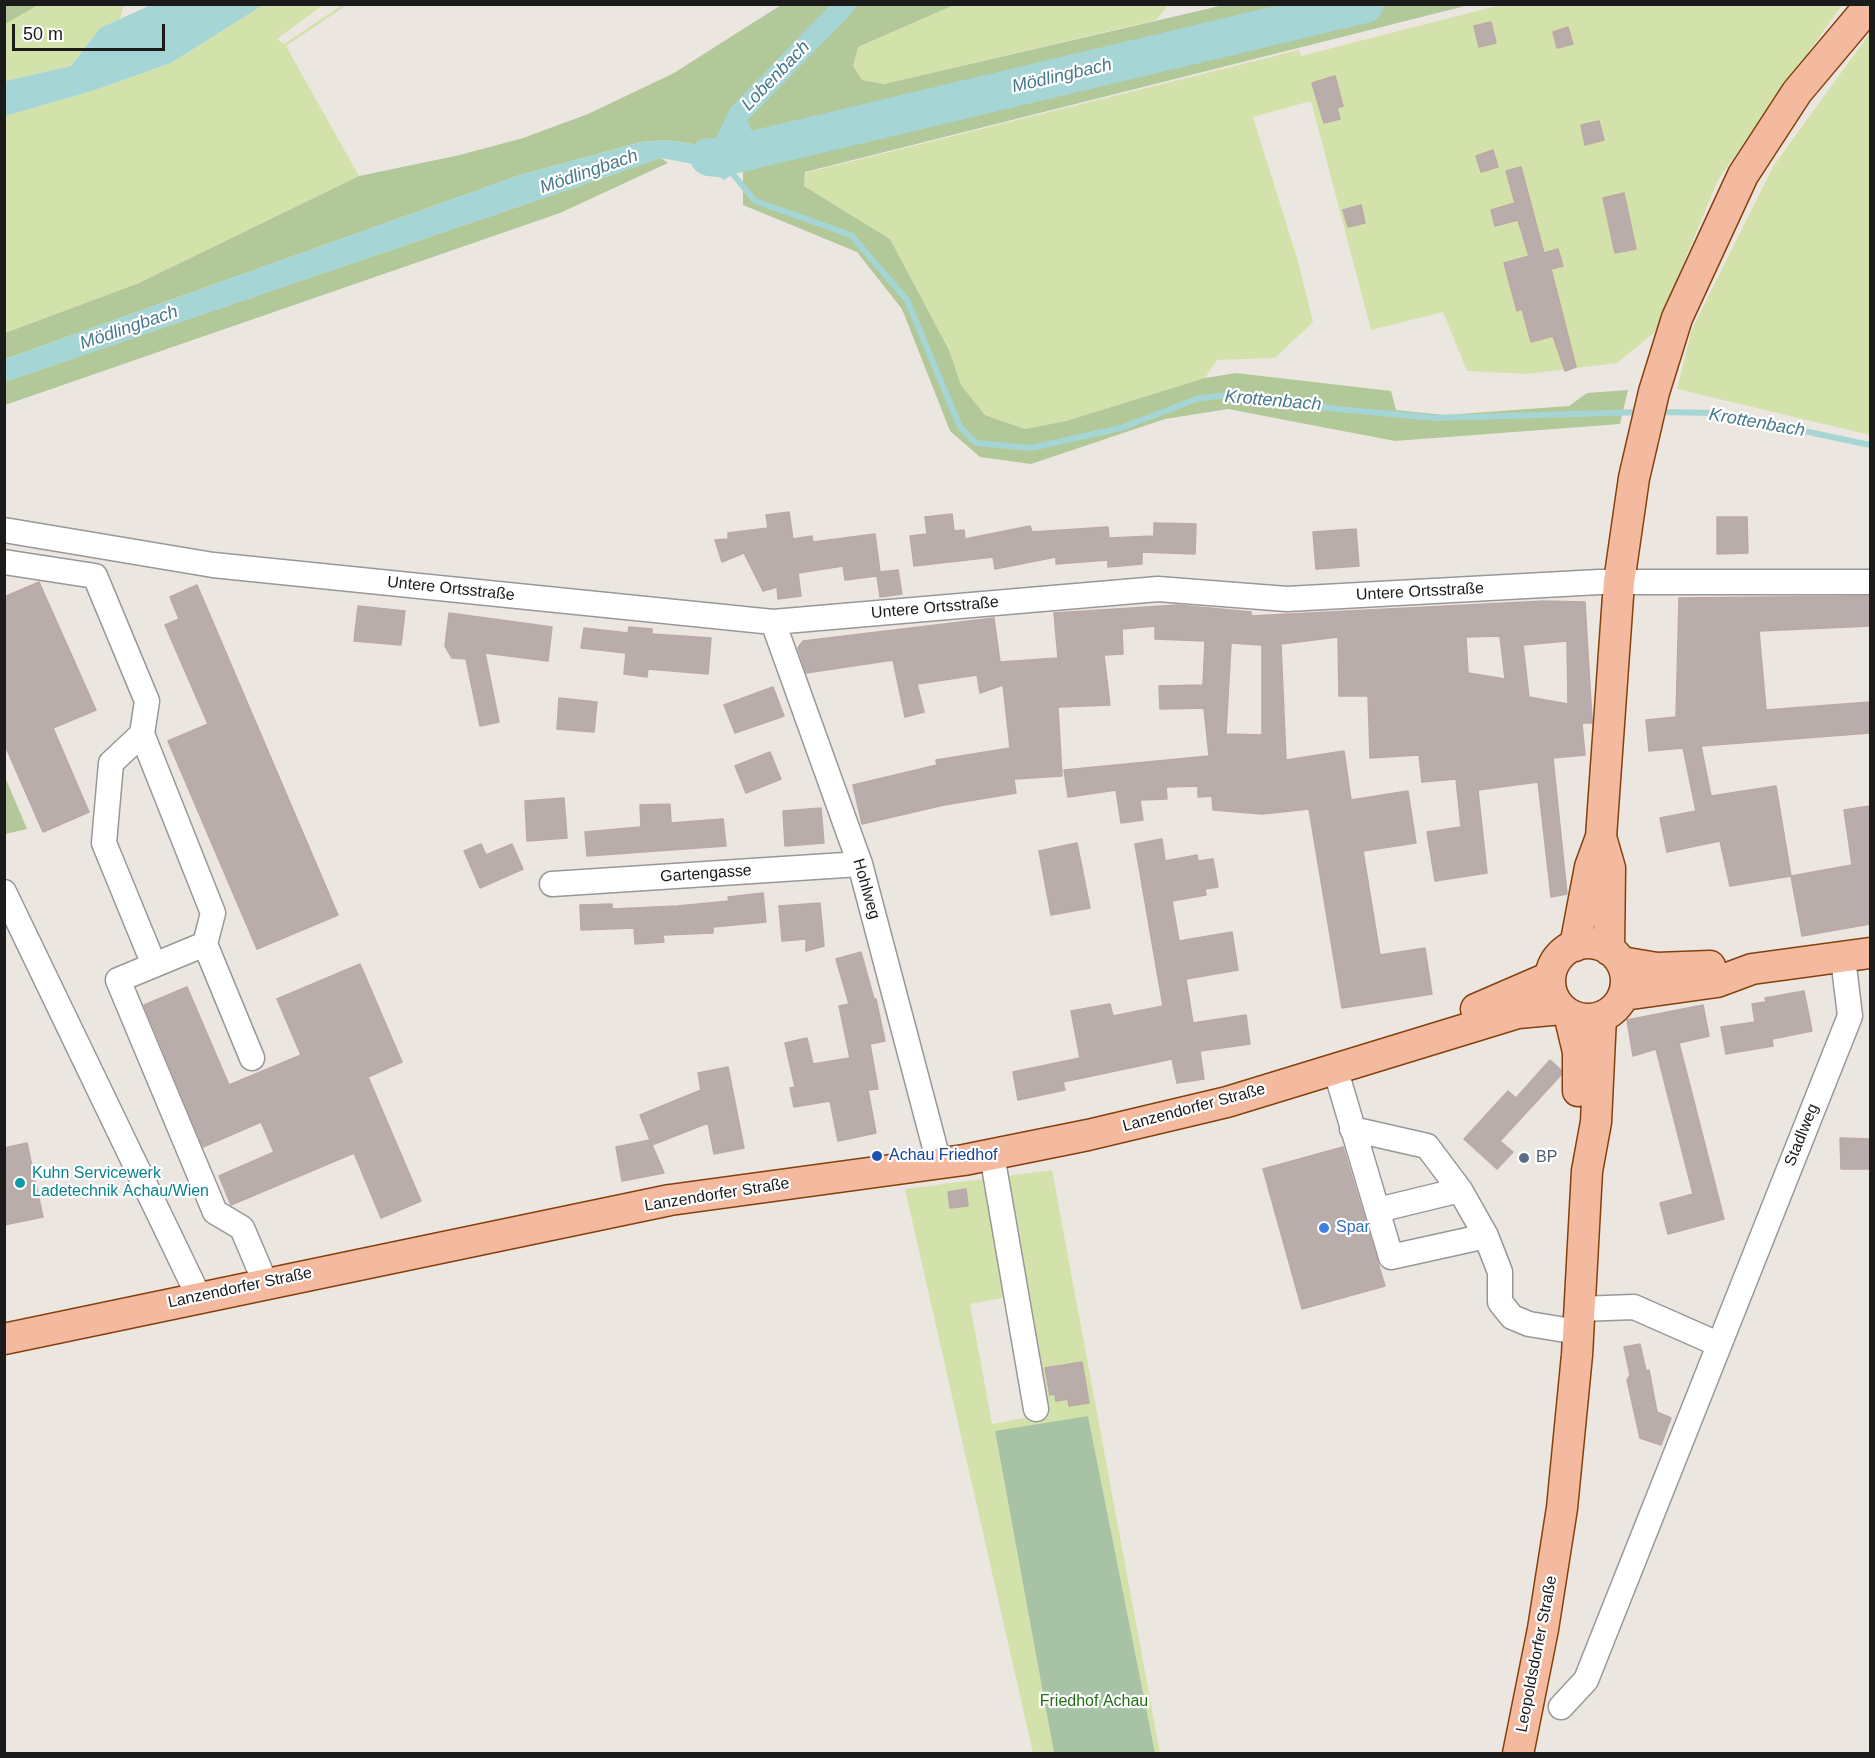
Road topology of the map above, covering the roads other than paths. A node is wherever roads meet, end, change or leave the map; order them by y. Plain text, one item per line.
1 (1870, 5) edge
2 (4, 530) edge
3 (4, 562) edge
4 (1619, 582) junction
5 (1870, 582) edge
6 (773, 622) junction
7 (142, 734) junction
8 (1601, 837) junction
9 (860, 864) junction
10 (552, 884) dead end
11 (4, 892) edge
12 (205, 944) junction
13 (1575, 946) junction
14 (1615, 956) junction
15 (1857, 956) edge
16 (154, 965) junction
17 (1752, 969) junction
18 (1550, 977) junction
19 (1624, 995) junction
20 (1565, 1012) junction
21 (1601, 1017) junction
22 (1425, 1039) junction
23 (252, 1058) dead end
24 (1335, 1068) junction
25 (1352, 1129) junction
26 (992, 1155) junction
27 (939, 1163) junction
28 (1587, 1172) junction
29 (1460, 1190) junction
30 (1377, 1210) junction
31 (1486, 1236) junction
32 (265, 1282) junction
33 (199, 1297) junction
34 (1579, 1321) junction
35 (4, 1339) edge
36 (1719, 1344) junction
37 (1036, 1409) dead end
38 (1561, 1707) dead end
39 (1518, 1754) edge

1 - 4 main road
2 - 6 street, Untere Ortsstraße
3 - 7 street
4 - 5 street, Untere Ortsstraße
4 - 6 street, Untere Ortsstraße
4 - 8 main road
6 - 9 street, Hohlweg
7 - 12 street
7 - 16 street
8 - 13 main road
8 - 14 main road
9 - 10 street, Gartengasse
9 - 27 street, Hohlweg
11 - 33 street
12 - 16 street
12 - 23 street
13 - 14 main road
13 - 18 main road
14 - 17 main road
14 - 19 main road
15 - 17 main road
15 - 36 street, Stadlweg
16 - 32 street
17 - 19 main road
18 - 20 main road
18 - 22 main road
19 - 21 main road
20 - 21 main road
20 - 22 main road
20 - 28 main road
21 - 28 main road
22 - 24 main road, Lanzendorfer Straße
24 - 25 street
24 - 26 main road, Lanzendorfer Straße
25 - 29 street
25 - 30 street
26 - 27 main road, Lanzendorfer Straße
26 - 37 street
27 - 32 main road, Lanzendorfer Straße
28 - 34 main road, Leopoldsdorfer Straße
29 - 30 street
29 - 31 street
30 - 31 street
31 - 34 street
32 - 33 main road, Lanzendorfer Straße
33 - 35 main road, Lanzendorfer Straße
34 - 36 street
34 - 39 main road, Leopoldsdorfer Straße
36 - 38 street, Stadlweg

